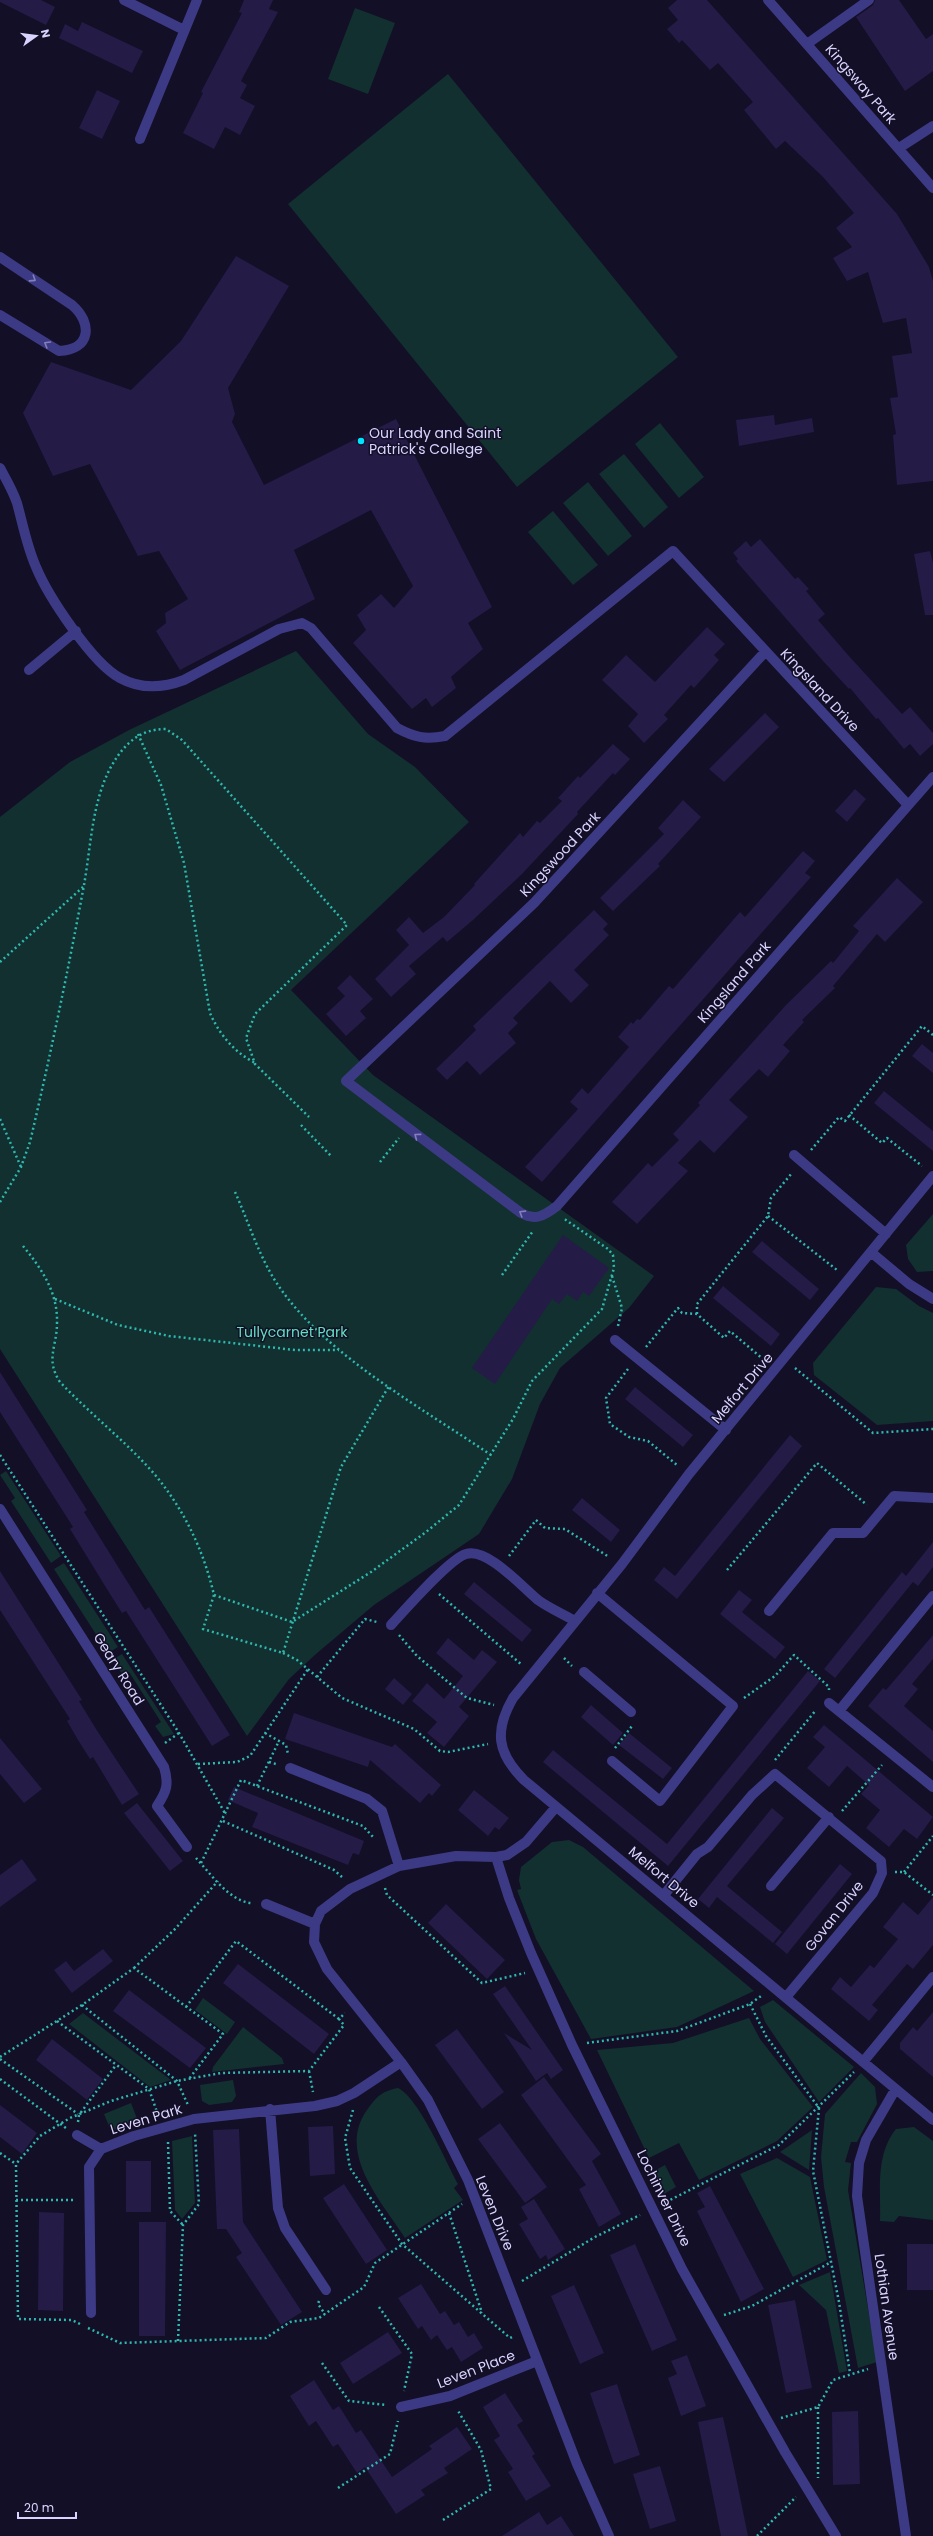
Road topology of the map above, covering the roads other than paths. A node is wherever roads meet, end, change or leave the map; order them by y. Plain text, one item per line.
1 (124, 0) edge
2 (197, 0) edge
3 (768, 0) edge
4 (869, 0) edge
5 (184, 30) junction
6 (807, 44) junction
7 (933, 126) edge
8 (140, 139) dead end
9 (899, 148) junction
10 (933, 188) edge
11 (0, 258) edge
12 (0, 315) edge
13 (0, 468) edge
14 (76, 631) junction
15 (765, 652) junction
16 (29, 670) dead end
17 (933, 778) edge
18 (908, 805) junction
19 (794, 1155) dead end
20 (930, 1174) edge
21 (537, 1218) joint
22 (886, 1234) junction
23 (872, 1253) junction
24 (933, 1299) edge
25 (615, 1340) road end
26 (726, 1430) junction
27 (933, 1498) edge
28 (0, 1509) edge
29 (597, 1593) junction
30 (933, 1596) edge
31 (769, 1611) dead end
32 (575, 1621) junction
33 (391, 1625) road end
34 (584, 1672) road end
35 (829, 1703) road end
36 (839, 1711) junction
37 (631, 1712) road end
38 (612, 1761) road end
39 (290, 1768) road end
40 (933, 1787) edge
41 (556, 1807) junction
42 (831, 1819) junction
43 (187, 1847) road end
44 (496, 1858) junction
45 (399, 1866) junction
46 (771, 1886) dead end
47 (664, 1896) junction
48 (266, 1904) road end
49 (315, 1924) junction
50 (933, 1977) edge
51 (787, 1996) junction
52 (401, 2062) junction
53 (863, 2062) junction
54 (895, 2090) junction
55 (270, 2109) junction
56 (933, 2120) edge
57 (77, 2135) road end
58 (101, 2149) junction
59 (326, 2290) dead end
60 (90, 2313) dead end
61 (537, 2361) junction
62 (401, 2406) road end
63 (609, 2536) edge
64 (836, 2536) edge
65 (906, 2536) edge

1 - 5 street
2 - 5 street
3 - 6 street, Kingsway Park
4 - 6 street
5 - 8 street
6 - 9 street, Kingsway Park
7 - 9 street
9 - 10 street, Kingsway Park
11 -> 12 street
13 - 14 street
14 - 15 street, Kingsland Drive
14 - 16 street
15 - 18 street, Kingsland Drive
21 -> 15 street, Kingswood Park
17 - 18 street, Kingsland Park
18 - 21 street, Kingsland Park
19 - 22 street
20 - 22 street, Melfort Drive
22 - 23 street, Melfort Drive
23 - 24 street
23 - 26 street, Melfort Drive
25 - 26 street
26 - 29 street, Melfort Drive
27 - 31 street
28 - 43 street, Geary Road
29 - 32 street, Melfort Drive
29 - 38 street
30 - 36 street
32 - 33 street
32 - 41 street, Melfort Drive
34 - 37 street
35 - 36 street
36 - 40 street
39 - 45 street
41 - 44 street
41 - 47 street, Melfort Drive
42 - 46 street
42 - 47 street
42 - 51 street, Govan Drive
44 - 45 street
44 - 64 street, Lochinver Drive
45 - 49 street, Leven Drive
47 - 51 street, Melfort Drive
48 - 49 street
49 - 52 street, Leven Drive
50 - 53 street
51 - 53 street, Melfort Drive
52 - 55 street, Leven Park
52 - 61 street, Leven Drive
53 - 54 street, Melfort Drive
54 - 56 street, Melfort Drive
54 - 65 street, Lothian Avenue
55 - 58 street, Leven Park
55 - 59 street
57 - 58 street
58 - 60 street, Leven Park
61 - 62 street, Leven Place
61 - 63 street, Leven Drive

